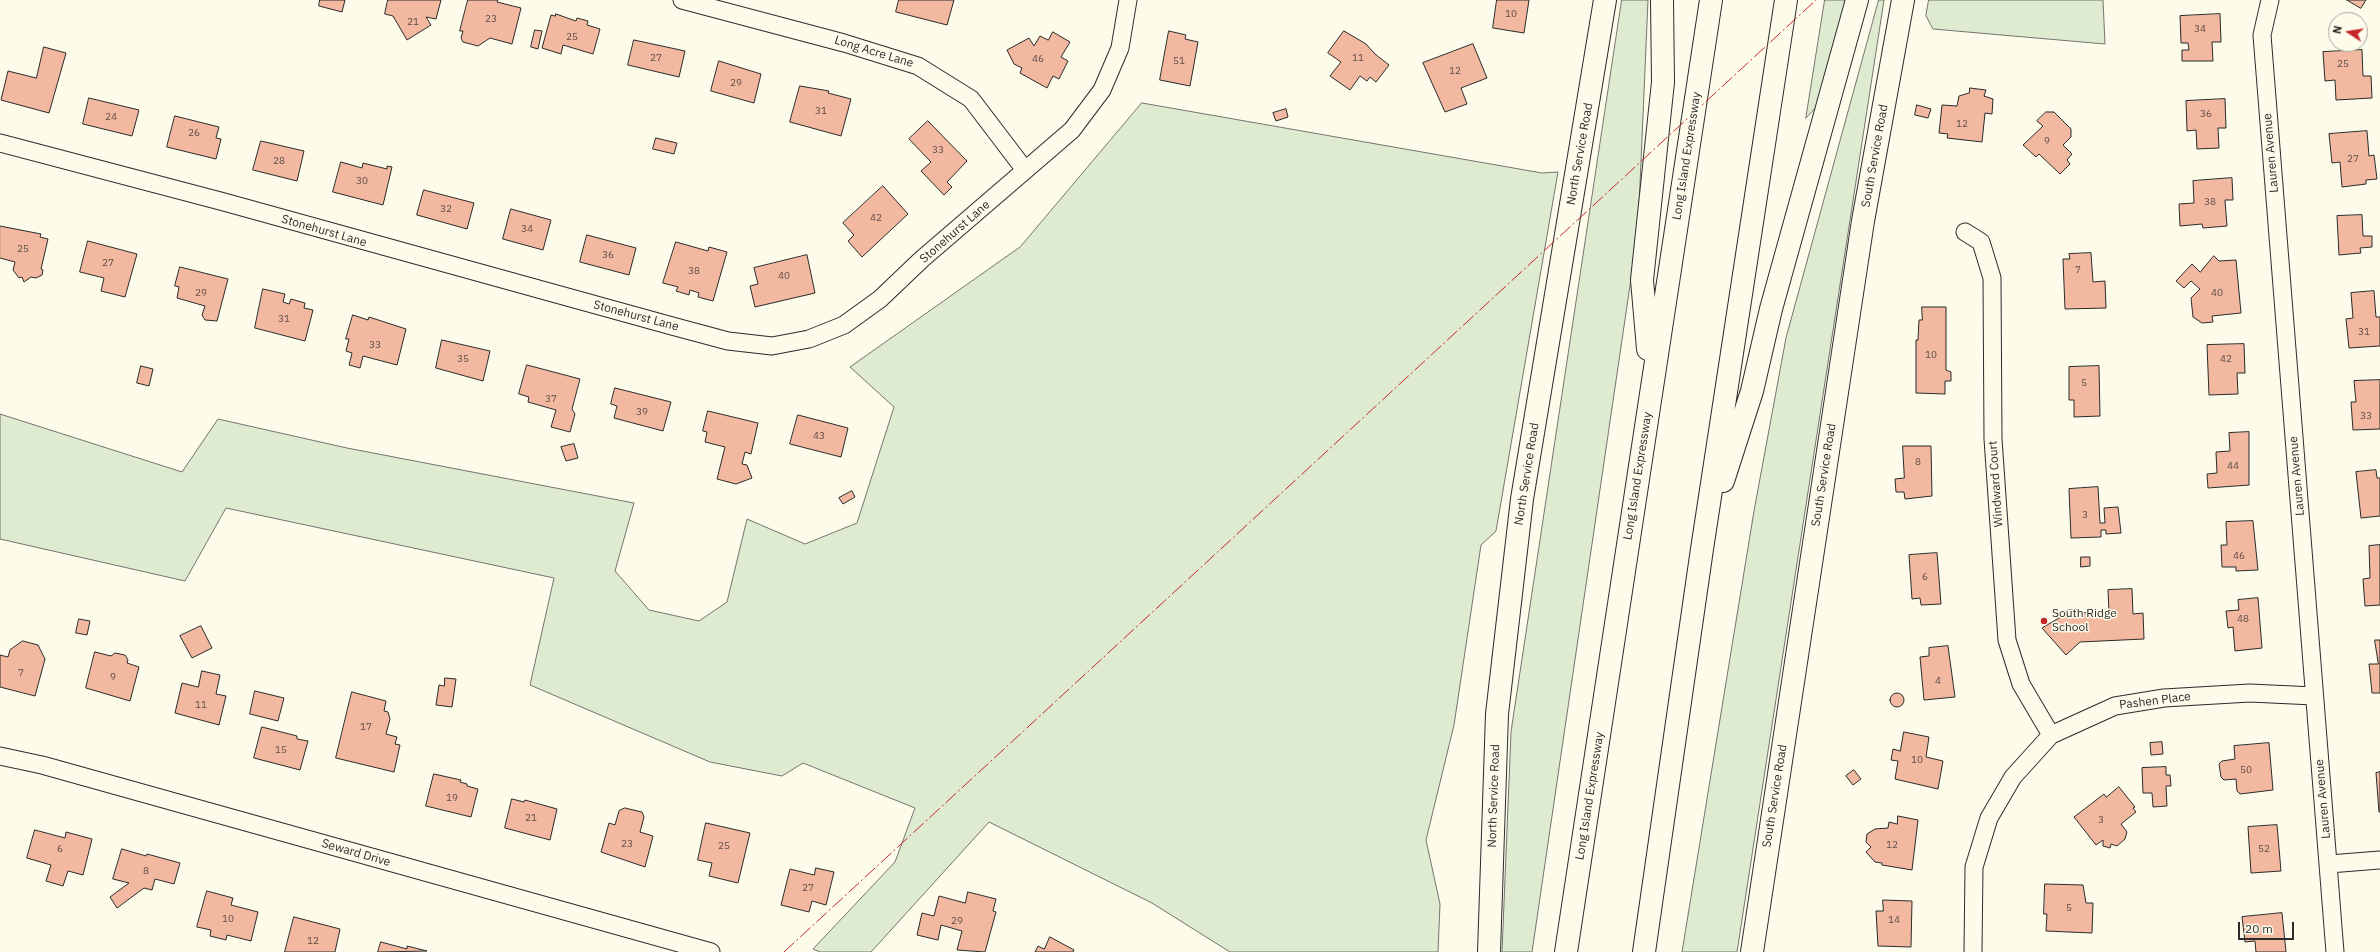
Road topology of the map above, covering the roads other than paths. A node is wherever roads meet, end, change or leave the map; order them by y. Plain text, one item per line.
1 (682, 0) edge
2 (1128, 0) edge
3 (1605, 0) edge
4 (1662, 0) edge
5 (1710, 0) edge
6 (1786, 0) edge
7 (1857, 0) edge
8 (1903, 0) edge
9 (2270, 0) edge
10 (0, 143) edge
11 (1025, 170) junction
12 (1965, 232) dead end
13 (1652, 385) junction
14 (1702, 548) junction
15 (2314, 696) junction
16 (2051, 735) junction
17 (0, 756) edge
18 (2380, 860) edge
19 (2329, 864) junction
20 (712, 952) edge
21 (1489, 952) edge
22 (1566, 952) edge
23 (1644, 952) edge
24 (1752, 952) edge
25 (1973, 952) edge
26 (2335, 952) edge

1 - 11 street, Long Acre Lane
2 - 11 street, Stonehurst Lane
3 - 21 main road, North Service Road
4 - 13 main road
5 - 13 main road, Long Island Expressway
6 - 14 main road
7 - 14 main road
8 - 24 main road, South Service Road
9 - 15 street, Lauren Avenue
10 - 11 street, Stonehurst Lane
12 - 16 street, Windward Court
13 - 22 main road, Long Island Expressway
14 - 23 main road
15 - 16 street, Pashen Place
15 - 19 street, Lauren Avenue
16 - 25 street, Pashen Place
17 - 20 street, Seward Drive
18 - 19 street
19 - 26 street, Lauren Avenue

